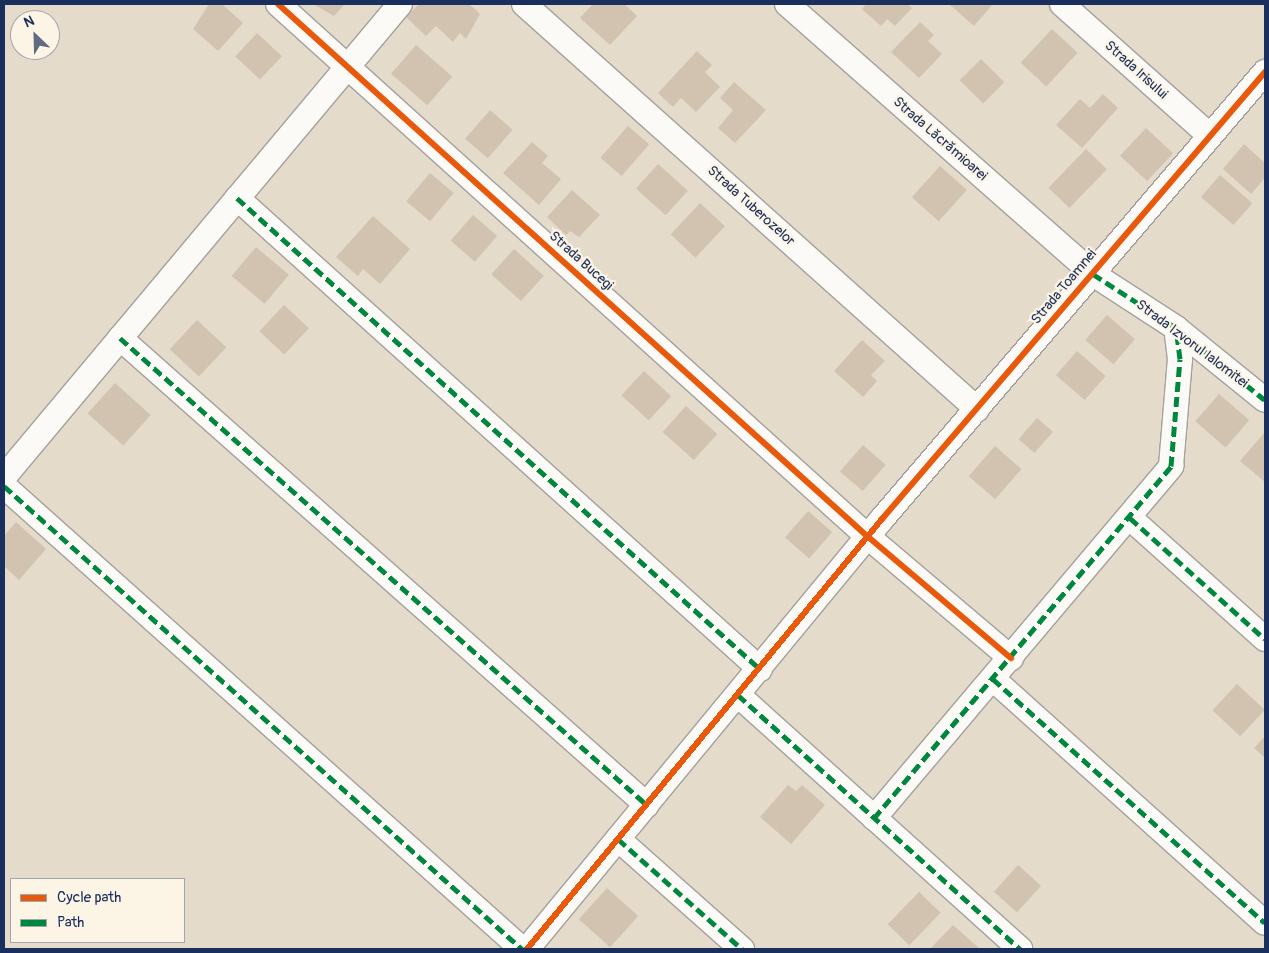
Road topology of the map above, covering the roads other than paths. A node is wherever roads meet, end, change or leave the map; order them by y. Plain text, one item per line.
1 (278, 4) edge
2 (400, 4) edge
3 (524, 4) edge
4 (787, 4) edge
5 (1062, 4) edge
6 (347, 67) junction
7 (1265, 72) edge
8 (1210, 136) junction
9 (237, 198) junction
10 (1093, 274) junction
11 (1176, 328) junction
12 (120, 338) junction
13 (1265, 400) edge
14 (977, 409) junction
15 (4, 477) edge
16 (4, 486) edge
17 (1130, 518) junction
18 (875, 527) junction
19 (1265, 639) edge
20 (1011, 658) junction
21 (760, 669) junction
22 (993, 679) junction
23 (738, 695) junction
24 (647, 805) junction
25 (874, 818) junction
26 (618, 839) junction
27 (1265, 923) edge
28 (522, 949) edge
29 (527, 949) edge
30 (742, 949) edge
31 (1020, 949) edge

1 - 6 street, Strada Bucegi
2 - 6 street
3 - 14 street, Strada Tuberozelor
4 - 10 street, Strada Lăcrămioarei
5 - 8 street, Strada Irisului
6 - 9 street
6 - 18 street, Strada Bucegi
7 - 8 street, Strada Toamnei
8 - 10 street, Strada Toamnei
9 - 12 street
9 - 21 street
10 - 11 street, Strada Izvorul Ialomitei
10 - 14 street, Strada Toamnei
11 - 13 street, Strada Izvorul Ialomitei
11 - 17 street
12 - 15 street
12 - 24 street
14 - 18 street, Strada Toamnei
16 - 28 street
17 - 19 street
17 - 20 street
18 - 20 street, Strada Bucegi
18 - 21 street, Strada Toamnei
20 - 22 street
21 - 23 street, Strada Toamnei
22 - 25 street
22 - 27 street
23 - 24 street, Strada Toamnei
23 - 25 street
24 - 26 street, Strada Toamnei
25 - 31 street
26 - 29 street, Strada Toamnei
26 - 30 street

